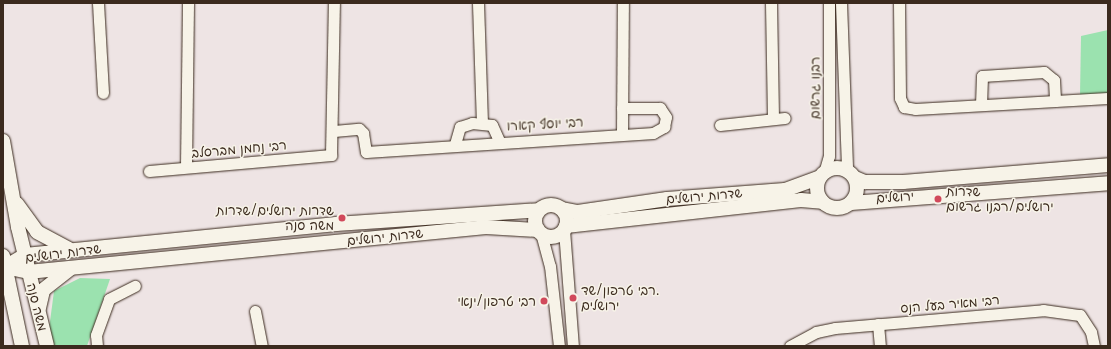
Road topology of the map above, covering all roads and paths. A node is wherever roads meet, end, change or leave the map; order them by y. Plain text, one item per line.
1 (98, 3) edge
2 (188, 3) edge
3 (334, 3) edge
4 (478, 3) edge
5 (624, 3) edge
6 (771, 3) edge
7 (899, 3) edge
8 (828, 4) edge
9 (842, 6) edge
10 (103, 93) dead end
11 (1108, 98) edge
12 (1055, 101) junction
13 (981, 105) junction
14 (622, 108) junction
15 (785, 118) dead end
16 (773, 119) junction
17 (482, 123) junction
18 (720, 125) dead end
19 (334, 131) junction
20 (622, 134) junction
21 (3, 141) edge
22 (499, 141) junction
23 (456, 144) junction
24 (1108, 165) edge
25 (186, 167) junction
26 (149, 171) dead end
27 (851, 174) junction
28 (822, 175) junction
29 (1108, 183) edge
30 (13, 198) junction
31 (822, 202) junction
32 (851, 203) junction
33 (562, 209) junction
34 (539, 210) junction
35 (565, 228) junction
36 (540, 232) junction
37 (72, 250) junction
38 (25, 255) junction
39 (4, 262) edge
40 (71, 268) junction
41 (28, 272) junction
42 (135, 286) dead end
43 (38, 311) junction
44 (255, 311) dead end
45 (878, 324) junction
46 (22, 346) edge
47 (47, 346) edge
48 (97, 346) edge
49 (262, 346) edge
50 (559, 346) edge
51 (573, 346) edge
52 (790, 346) edge
53 (880, 346) edge
54 (1094, 346) edge

1 - 10 street
2 - 25 street
3 - 19 street
4 - 17 street
5 - 14 street
6 - 16 street
7 - 13 street
8 - 28 street, רבנו גרשום
9 - 27 street
11 - 12 street
12 - 13 street
12 - 13 street
14 - 20 street
14 - 20 street, רבי יוסף קארו
15 - 16 street
16 - 18 street
17 - 22 street
17 - 23 street
19 - 23 street, רבי יוסף קארו
19 - 25 street, רבי נחמן מברסלב
20 - 22 street, רבי יוסף קארו
21 - 30 main road, משה סנה
22 - 23 street, רבי יוסף קארו
24 - 27 main road, ירושלים
25 - 26 street, רבי נחמן מברסלב
27 - 28 main road
27 - 32 main road
28 - 31 main road
28 - 33 main road, שדרות ירושלים
29 - 32 main road, ירושלים
30 - 37 main road
30 - 38 main road, משה סנה
31 - 32 main road
31 - 35 main road, שדרות ירושלים
33 - 34 main road
33 - 35 main road
34 - 36 main road
34 - 37 main road, שדרות ירושלים
35 - 36 main road
35 - 51 street
36 - 40 main road, שדרות ירושלים
36 - 50 street
37 - 38 main road, שדרות ירושלים
38 - 39 main road, שדרות ירושלים
38 - 41 main road, משה סנה
39 - 41 main road, שדרות ירושלים
39 - 46 main road
40 - 41 main road, שדרות ירושלים
40 - 43 main road
41 - 43 main road, משה סנה
42 - 48 street
43 - 47 main road, משה סנה
44 - 49 street
45 - 52 street, רבי מאיר בעל הנס
45 - 53 street
45 - 54 street, רבי מאיר בעל הנס

